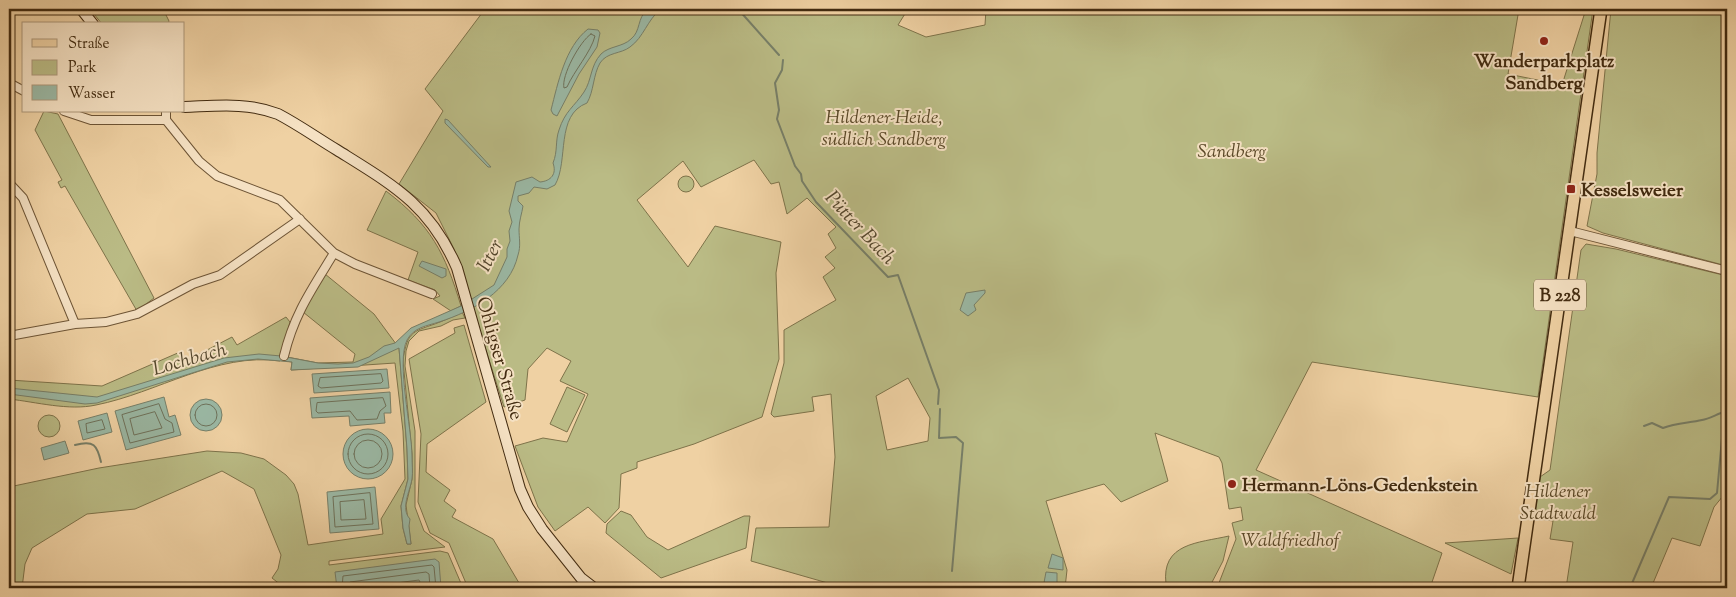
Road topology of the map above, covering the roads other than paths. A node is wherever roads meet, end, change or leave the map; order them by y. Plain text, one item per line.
1 (81, 9) edge
2 (1601, 9) edge
3 (91, 22) edge
4 (9, 83) edge
5 (22, 90) edge
6 (185, 107) edge
7 (67, 112) edge
8 (166, 112) edge
9 (166, 120) junction
10 (9, 183) edge
11 (300, 219) junction
12 (1570, 231) junction
13 (334, 253) junction
14 (1727, 271) edge
15 (432, 294) dead end
16 (75, 324) junction
17 (9, 336) edge
18 (284, 356) dead end
19 (1518, 585) edge
20 (594, 588) edge

1 - 3 main road
2 - 12 main road, B 228
4 - 5 street
6 - 20 main road, Ohligser Straße
7 - 9 street
8 - 9 street
9 - 11 street
10 - 16 street
11 - 13 street
11 - 16 street
12 - 14 street
12 - 19 main road, B 228
13 - 15 street
13 - 18 street
16 - 17 street

